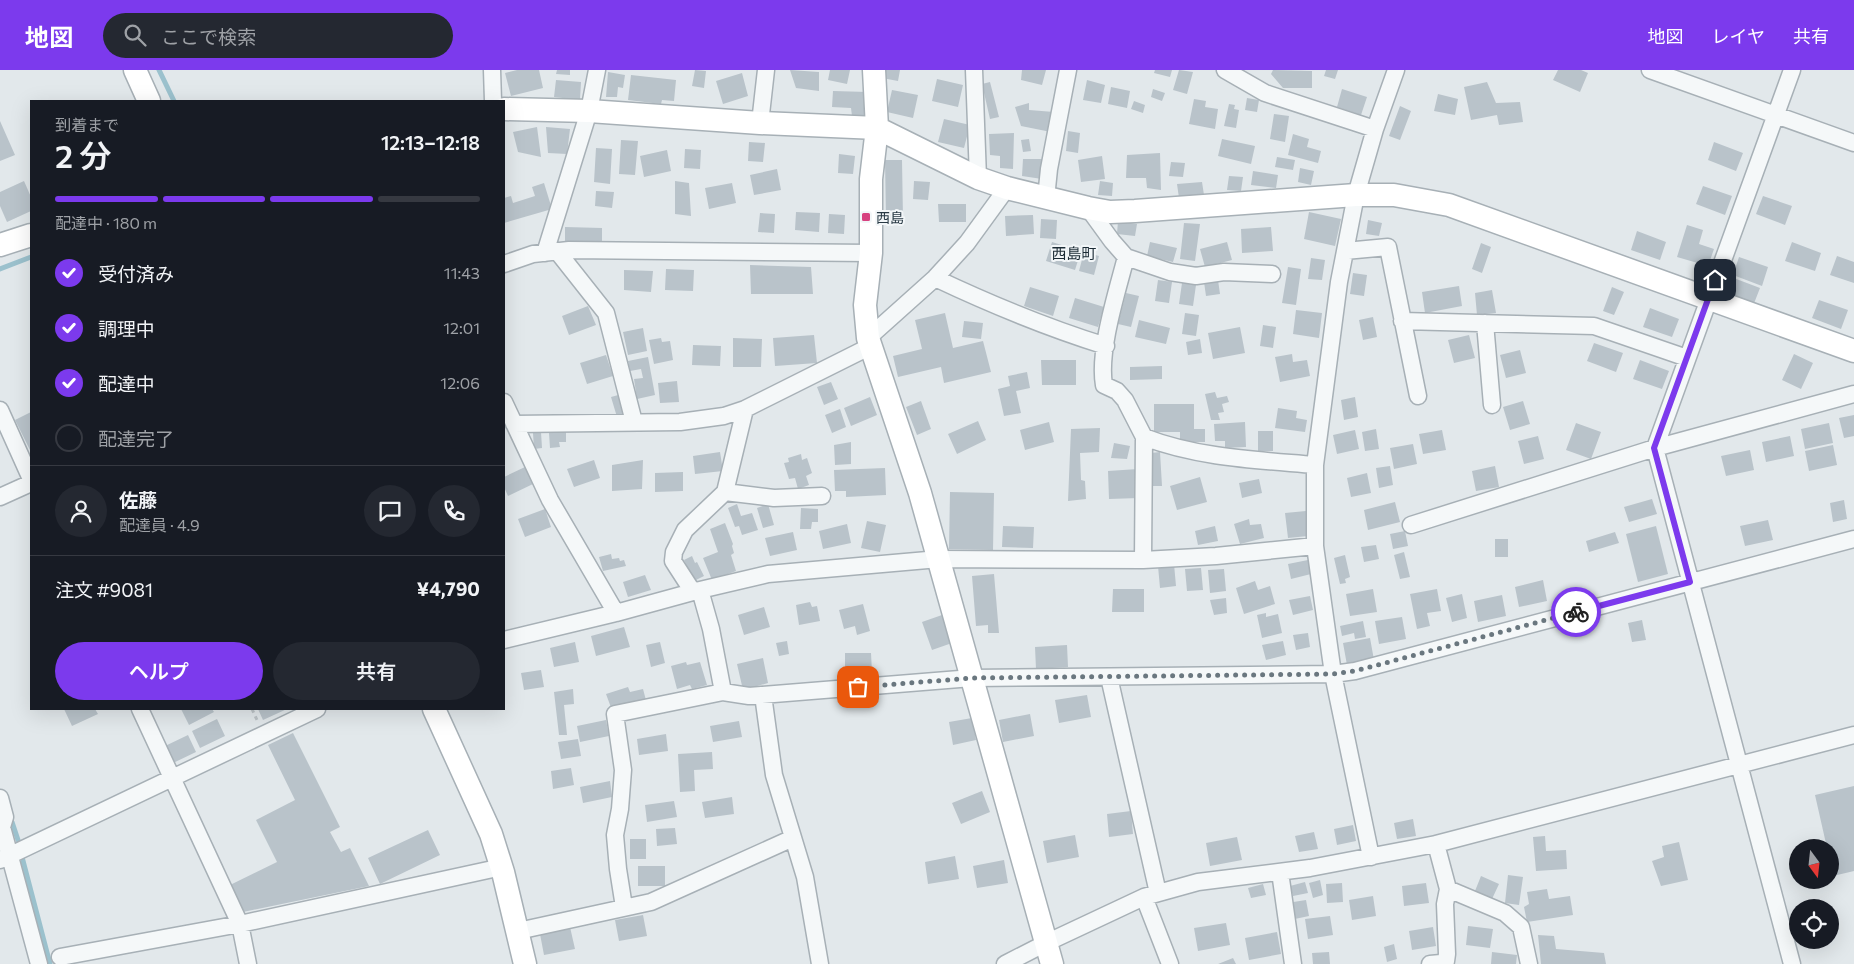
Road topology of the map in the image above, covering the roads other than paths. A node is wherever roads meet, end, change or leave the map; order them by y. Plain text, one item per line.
1 (135, 70) edge
2 (492, 70) edge
3 (597, 70) edge
4 (766, 70) edge
5 (874, 70) edge
6 (974, 70) edge
7 (1068, 70) edge
8 (1225, 70) edge
9 (1396, 70) edge
10 (1650, 70) edge
11 (1792, 70) edge
12 (149, 100) edge
13 (493, 100) edge
14 (505, 109) edge
15 (589, 111) junction
16 (1776, 115) junction
17 (760, 123) junction
18 (877, 128) junction
19 (1375, 129) junction
20 (1854, 143) edge
21 (978, 178) junction
22 (1007, 188) junction
23 (1356, 195) junction
24 (1046, 198) junction
25 (1088, 208) junction
26 (30, 235) edge
27 (0, 245) edge
28 (1345, 251) junction
29 (551, 252) junction
30 (871, 253) junction
31 (1126, 257) junction
32 (505, 264) edge
33 (1272, 274) dead end
34 (935, 278) junction
35 (1708, 299) junction
36 (1402, 321) junction
37 (1485, 324) junction
38 (869, 342) junction
39 (1106, 346) junction
40 (1854, 351) edge
41 (1687, 358) junction
42 (1854, 394) edge
43 (1418, 396) dead end
44 (505, 404) edge
45 (1492, 405) dead end
46 (745, 409) junction
47 (0, 410) edge
48 (634, 422) junction
49 (514, 424) junction
50 (1144, 437) junction
51 (1654, 448) junction
52 (1315, 465) junction
53 (30, 479) edge
54 (30, 482) edge
55 (725, 492) junction
56 (822, 496) dead end
57 (0, 497) edge
58 (1411, 525) dead end
59 (1854, 539) edge
60 (1315, 546) junction
61 (939, 559) junction
62 (1143, 560) junction
63 (1690, 582) junction
64 (696, 591) junction
65 (616, 614) junction
66 (505, 640) edge
67 (1333, 674) junction
68 (1110, 677) junction
69 (972, 678) junction
70 (724, 692) junction
71 (763, 695) junction
72 (140, 710) edge
73 (315, 710) edge
74 (434, 710) edge
75 (1854, 735) edge
76 (1738, 765) junction
77 (172, 777) junction
78 (0, 798) edge
79 (793, 838) junction
80 (1436, 844) junction
81 (1371, 857) junction
82 (4, 858) edge
83 (502, 867) junction
84 (1280, 872) junction
85 (1448, 889) junction
86 (1151, 895) junction
87 (624, 908) junction
88 (240, 924) junction
89 (518, 931) junction
90 (1046, 942) junction
91 (60, 957) dead end
92 (1441, 963) edge
93 (39, 964) edge
94 (248, 964) edge
95 (525, 964) edge
96 (820, 964) edge
97 (1005, 964) edge
98 (1052, 964) edge
99 (1170, 964) edge
100 (1293, 964) edge
101 (1529, 964) edge
102 (1792, 964) edge

1 - 12 street
2 - 13 street
3 - 15 street
4 - 17 street
5 - 18 street
6 - 21 street
7 - 24 street
8 - 19 street
9 - 19 street
10 - 16 street
11 - 16 street
14 - 15 street
15 - 17 street
15 - 29 street
16 - 20 street
16 - 35 street
17 - 18 street
18 - 21 street
18 - 30 street
19 - 23 street
21 - 22 street
22 - 24 street
22 - 34 street
23 - 25 street
23 - 28 street
23 - 35 street
24 - 25 street
25 - 31 street
26 - 27 street
28 - 36 street
28 - 52 street
29 - 30 street
29 - 32 street
29 - 48 street
30 - 38 street
31 - 33 street
31 - 39 street
34 - 38 street
34 - 39 street
35 - 40 street
35 - 41 street
36 - 37 street
36 - 43 street
37 - 41 street
37 - 45 street
38 - 46 street
38 - 61 street
39 - 50 street
41 - 51 street
42 - 51 street
44 - 49 street
46 - 48 street
46 - 55 street
47 - 53 street
48 - 49 street
49 - 65 street
50 - 52 street
50 - 62 street
51 - 58 street
51 - 63 street
52 - 60 street
54 - 57 street
55 - 56 street
55 - 64 street
59 - 63 street
60 - 62 street
60 - 67 street
61 - 62 street
61 - 64 street
61 - 69 street
63 - 67 street
63 - 76 street
64 - 65 street
64 - 70 street
65 - 66 street
67 - 68 street
67 - 81 street
68 - 69 street
68 - 86 street
69 - 71 street
69 - 90 street
70 - 71 street
70 - 87 street
71 - 79 street
72 - 77 street
73 - 77 street
74 - 83 street
75 - 76 street
76 - 80 street
76 - 102 street
77 - 82 street
77 - 88 street
78 - 82 street
79 - 87 street
79 - 96 street
80 - 81 street
80 - 85 street
81 - 84 street
82 - 93 street
83 - 88 street
83 - 89 street
84 - 86 street
84 - 100 street
85 - 92 street
85 - 101 street
86 - 90 street
86 - 99 street
87 - 89 street
88 - 91 street
88 - 94 street
89 - 95 street
90 - 97 street
90 - 98 street

